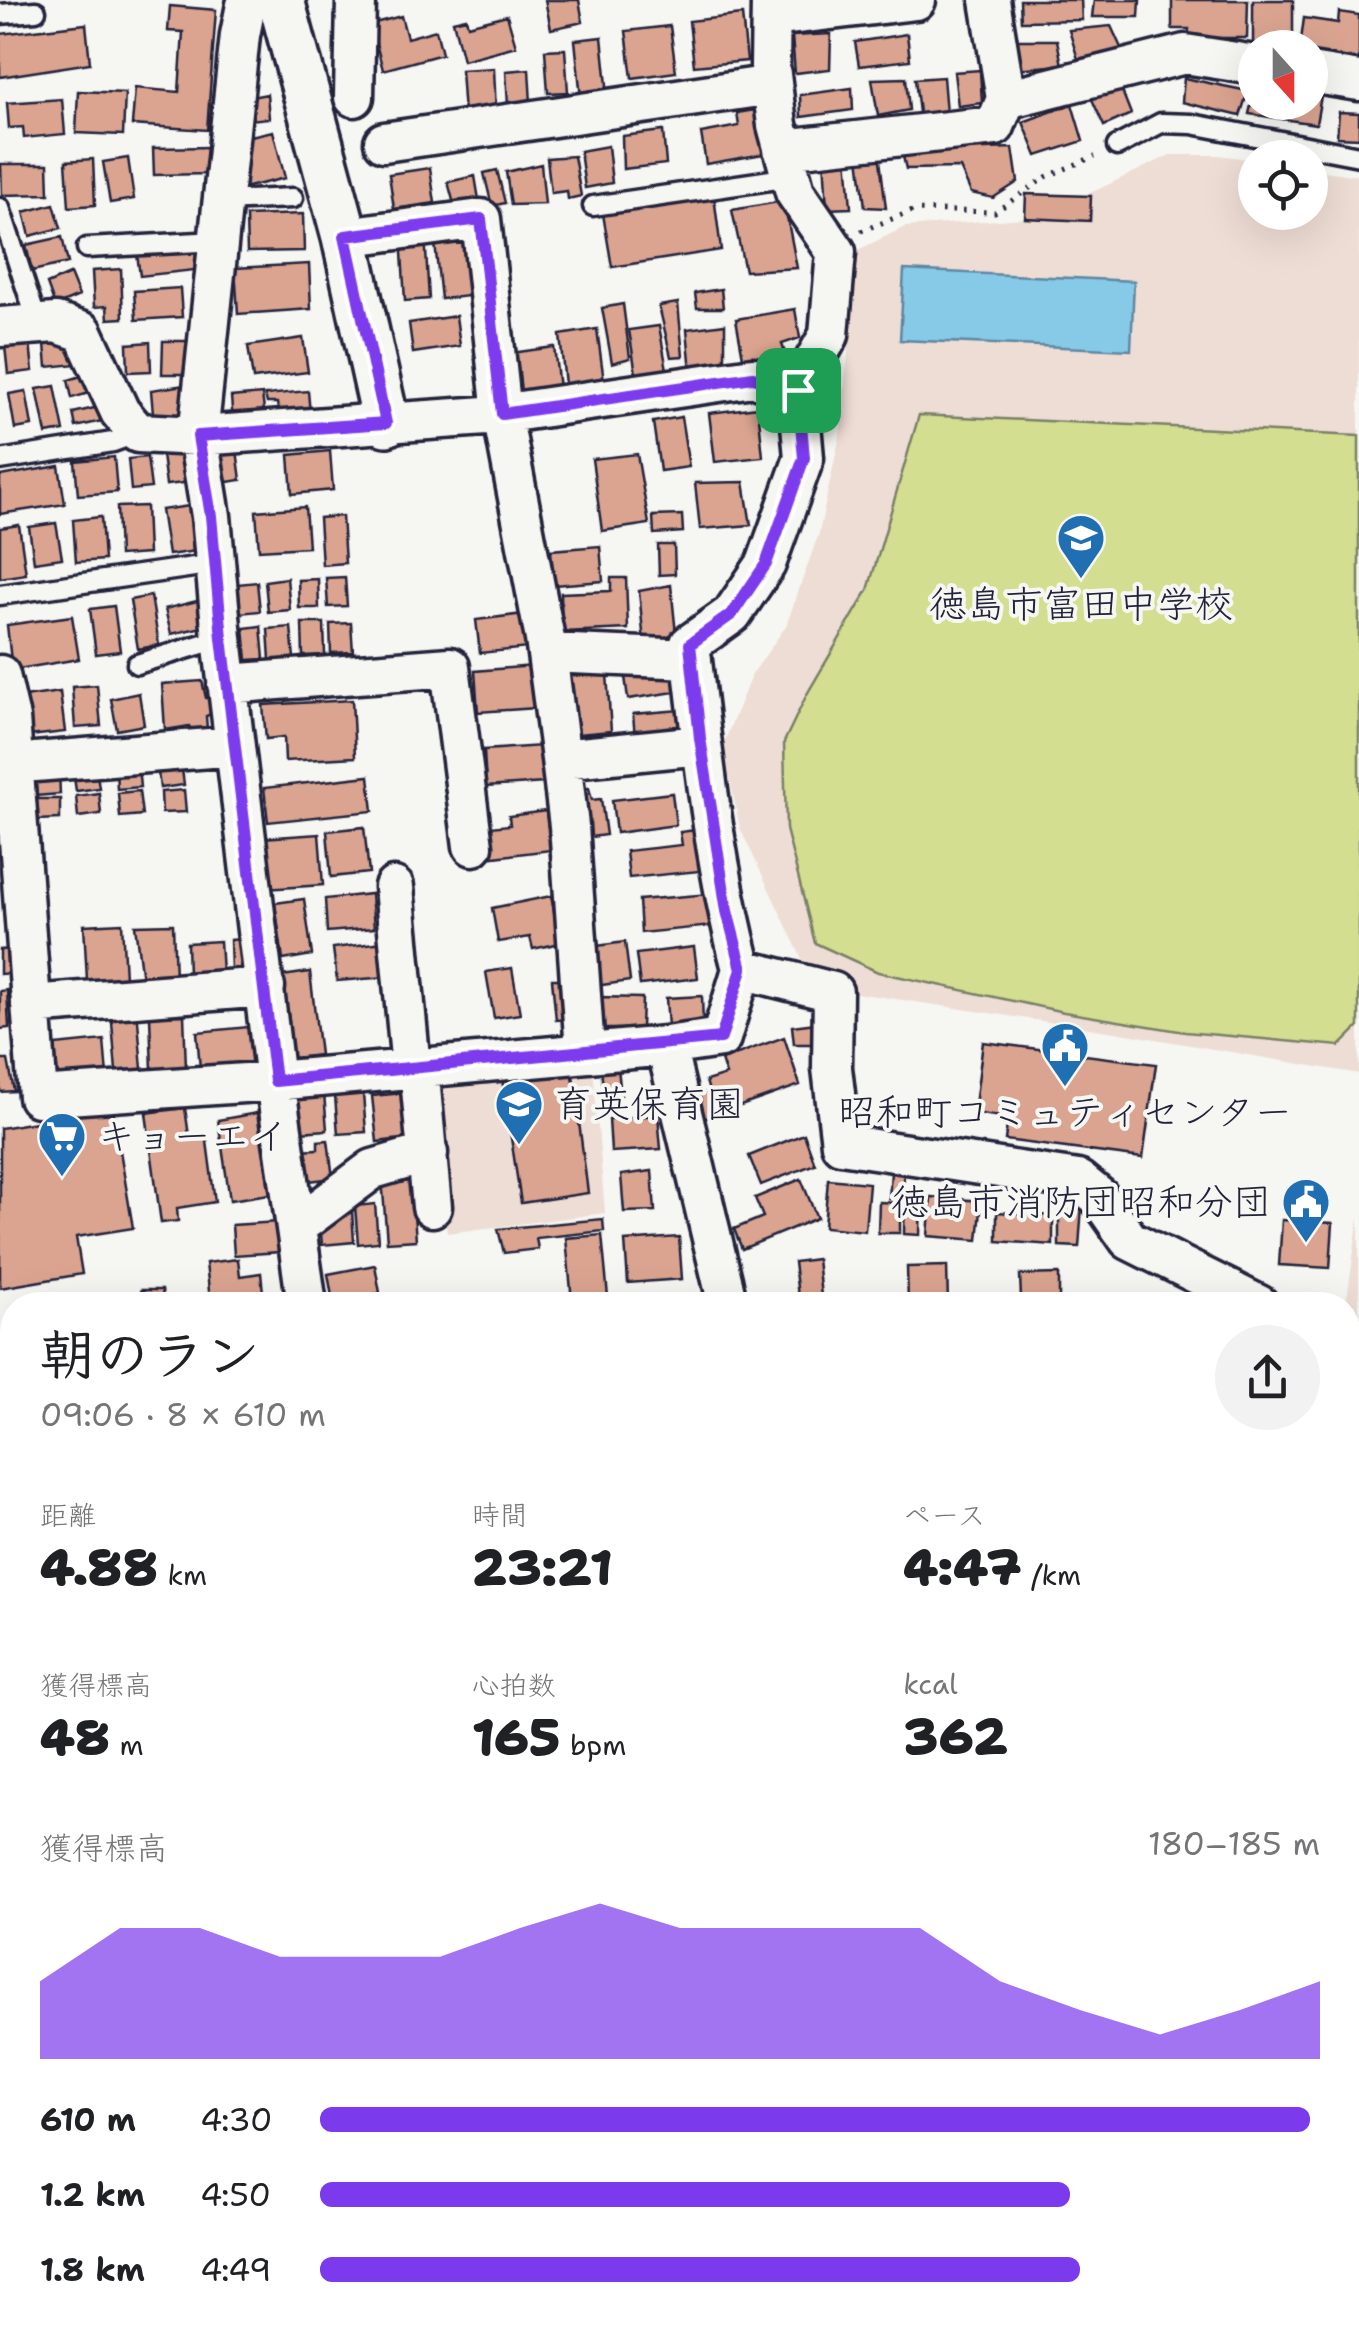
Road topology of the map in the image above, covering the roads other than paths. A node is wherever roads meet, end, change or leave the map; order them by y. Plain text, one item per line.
1 (251, 0) edge
2 (281, 0) edge
3 (356, 0) edge
4 (916, 0) edge
5 (990, 0) edge
6 (858, 3) edge
7 (772, 8) edge
8 (36, 12) dead end
9 (0, 14) edge
10 (1238, 62) edge
11 (1328, 77) edge
12 (1359, 81) edge
13 (772, 85) junction
14 (354, 97) dead end
15 (1006, 99) junction
16 (384, 142) dead end
17 (1116, 146) road end
18 (1359, 156) edge
19 (787, 163) junction
20 (292, 198) dead end
21 (222, 201) junction
22 (592, 206) dead end
23 (0, 208) edge
24 (345, 236) junction
25 (218, 241) junction
26 (88, 248) dead end
27 (38, 324) junction
28 (0, 327) edge
29 (798, 390) junction
30 (502, 414) junction
31 (386, 423) junction
32 (138, 433) junction
33 (198, 436) junction
34 (0, 460) edge
35 (215, 564) junction
36 (0, 595) edge
37 (222, 638) junction
38 (547, 654) junction
39 (692, 659) junction
40 (138, 664) dead end
41 (0, 676) edge
42 (228, 684) junction
43 (701, 745) junction
44 (235, 746) junction
45 (561, 759) junction
46 (35, 762) dead end
47 (472, 846) dead end
48 (394, 887) dead end
49 (742, 969) junction
50 (265, 987) junction
51 (31, 1005) junction
52 (666, 1046) junction
53 (585, 1051) junction
54 (415, 1068) junction
55 (275, 1081) junction
56 (428, 1153) junction
57 (432, 1207) dead end
58 (297, 1226) junction
59 (305, 1292) edge
60 (725, 1292) edge
61 (1233, 1292) edge

1 - 21 street
2 - 24 street
3 - 14 street
4 - 6 street
5 - 15 street
6 - 7 street
7 - 13 street
8 - 9 lane
10 - 15 street
11 - 12 street
13 - 16 street
13 - 19 street
15 - 19 street
17 - 18 lane
19 - 22 lane
19 - 29 street
20 - 21 lane
21 - 25 street
23 - 27 lane
24 - 30 street
24 - 31 street
25 - 26 lane
25 - 33 street
27 - 28 street
27 - 32 street
29 - 30 street
29 - 39 street
30 - 31 street
30 - 38 street
31 - 33 street
32 - 33 street
32 - 34 lane
33 - 35 street
35 - 36 lane
35 - 37 street
37 - 40 lane
37 - 42 street
38 - 39 street
38 - 45 street
39 - 43 street
41 - 51 street
42 - 44 street
42 - 47 street
43 - 45 street
43 - 49 street
44 - 46 street
44 - 50 street
45 - 53 street
48 - 54 street
49 - 52 street
49 - 61 street
50 - 51 street
50 - 55 street
51 - 55 street
52 - 53 street
52 - 60 street
53 - 54 street
54 - 55 street
54 - 56 street
55 - 58 street
56 - 57 street
56 - 58 street
58 - 59 street

